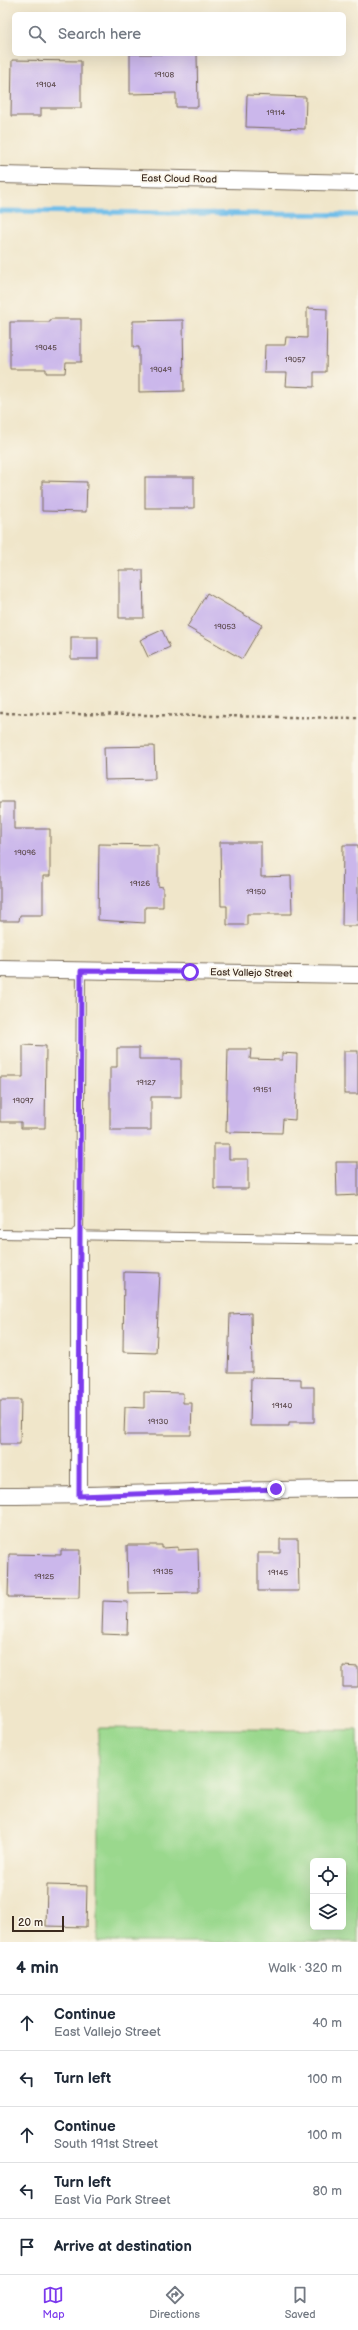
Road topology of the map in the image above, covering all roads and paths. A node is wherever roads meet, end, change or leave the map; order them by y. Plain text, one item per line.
1 (0, 175) edge
2 (358, 183) edge
3 (0, 713) edge
4 (358, 718) edge
5 (0, 969) edge
6 (81, 971) junction
7 (358, 975) edge
8 (0, 1234) edge
9 (79, 1235) junction
10 (358, 1240) edge
11 (358, 1489) edge
12 (0, 1496) edge
13 (79, 1496) junction

1 - 2 street, East Cloud Road
3 - 4 path
5 - 6 street, East Vallejo Street
6 - 7 street, East Vallejo Street
6 - 9 lane
8 - 9 lane
9 - 10 lane
9 - 13 street
11 - 13 street
12 - 13 street

